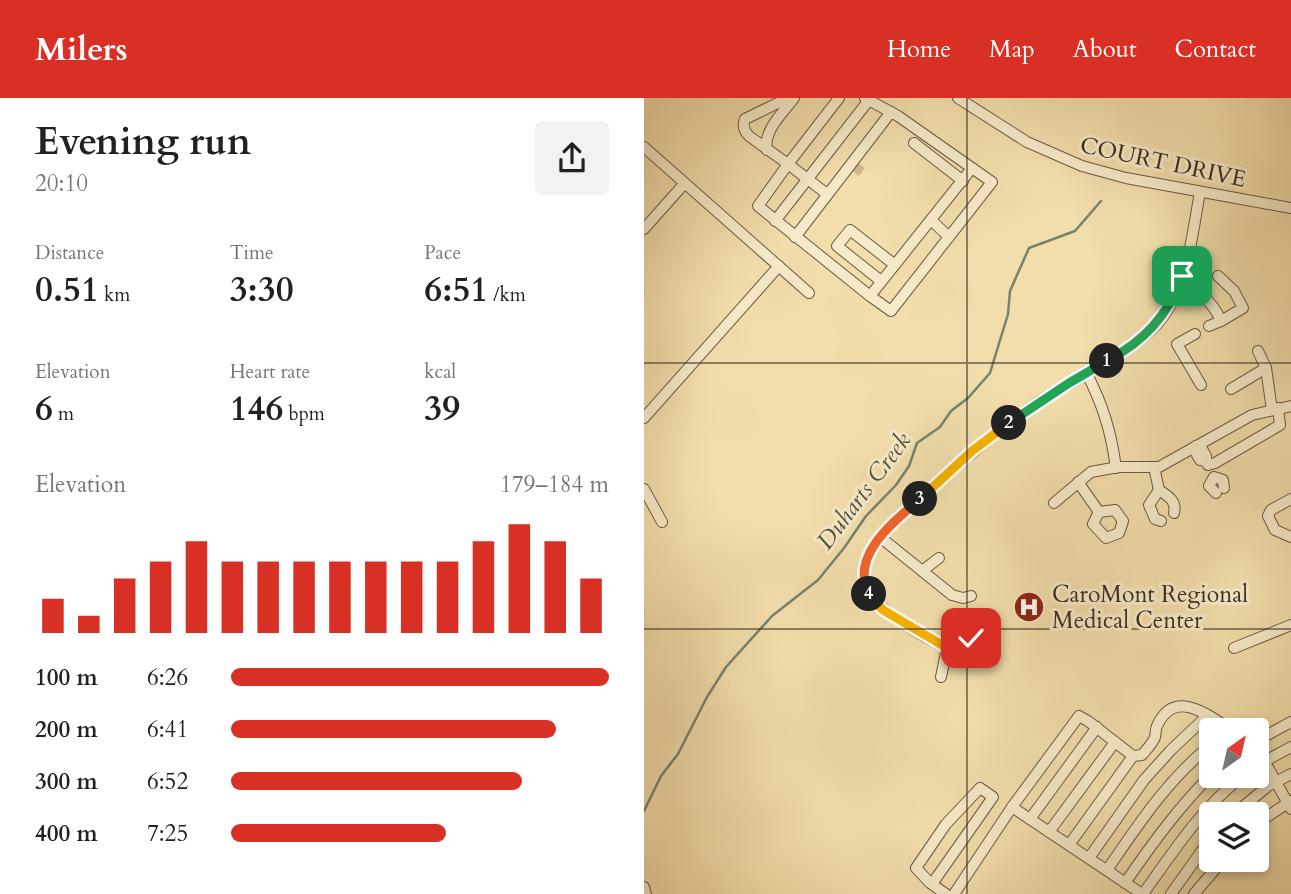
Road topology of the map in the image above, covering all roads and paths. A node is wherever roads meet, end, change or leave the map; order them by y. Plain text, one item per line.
1 (788, 98) edge
2 (794, 98) edge
3 (839, 98) edge
4 (958, 98) edge
5 (867, 99) edge
6 (891, 112) junction
7 (914, 143) dead end
8 (644, 147) edge
9 (861, 150) junction
10 (767, 151) junction
11 (863, 162) dead end
12 (788, 164) junction
13 (972, 169) junction
14 (808, 179) junction
15 (963, 181) junction
16 (684, 184) junction
17 (1200, 192) junction
18 (827, 194) junction
19 (1291, 208) edge
20 (931, 220) junction
21 (775, 221) junction
22 (644, 229) edge
23 (795, 237) junction
24 (949, 237) junction
25 (895, 265) junction
26 (779, 266) junction
27 (1218, 276) dead end
28 (881, 281) junction
29 (1179, 285) junction
30 (809, 293) dead end
31 (870, 296) junction
32 (1221, 321) junction
33 (1209, 326) dead end
34 (1195, 334) dead end
35 (1258, 351) dead end
36 (1266, 368) junction
37 (1086, 372) junction
38 (1201, 385) dead end
39 (1231, 389) dead end
40 (1291, 406) edge
41 (1275, 409) junction
42 (644, 418) edge
43 (1197, 447) junction
44 (1207, 463) junction
45 (1154, 467) junction
46 (1116, 468) junction
47 (1078, 482) junction
48 (644, 489) edge
49 (1159, 490) junction
50 (1220, 491) dead end
51 (1291, 499) edge
52 (1054, 503) dead end
53 (1099, 512) dead end
54 (1174, 513) dead end
55 (1161, 521) dead end
56 (662, 522) dead end
57 (880, 537) junction
58 (1291, 537) edge
59 (939, 558) dead end
60 (922, 571) junction
61 (971, 596) dead end
62 (1291, 625) edge
63 (1234, 648) dead end
64 (941, 677) dead end
65 (1207, 716) junction
66 (1210, 718) edge
67 (1291, 722) edge
68 (1097, 727) junction
69 (1269, 736) edge
70 (1115, 742) junction
71 (1291, 747) edge
72 (1133, 756) junction
73 (1199, 756) edge
74 (1269, 759) edge
75 (1269, 774) edge
76 (1291, 774) edge
77 (1276, 782) junction
78 (1199, 788) edge
79 (1228, 788) edge
80 (1246, 802) edge
81 (1290, 804) edge
82 (1012, 807) junction
83 (1269, 816) edge
84 (1031, 820) junction
85 (1049, 832) junction
86 (1069, 845) junction
87 (1199, 855) edge
88 (1089, 858) junction
89 (1107, 870) junction
90 (1213, 872) edge
91 (1125, 883) junction
92 (932, 884) junction
93 (644, 887) edge
94 (646, 894) edge
95 (946, 894) edge
96 (954, 894) edge
97 (1143, 894) edge
98 (1171, 894) edge
99 (1194, 894) edge

1 - 10 street
2 - 10 street
3 - 12 street
4 - 17 street, COURT DRIVE
5 - 6 street
5 - 14 street
6 - 9 street
6 - 13 street
7 - 15 street
8 - 16 street
9 - 11 street
9 - 18 street
10 - 12 street
12 - 14 street
12 - 21 street
13 - 15 street
13 - 24 street
14 - 18 street
14 - 21 street
15 - 20 street
16 - 22 street
16 - 26 street
17 - 19 street, COURT DRIVE
17 - 29 street
18 - 23 street
20 - 24 street
20 - 25 street
21 - 23 street
23 - 31 street
24 - 31 street
25 - 28 street
25 - 28 street
26 - 30 street
26 - 42 street
27 - 32 street
28 - 31 street
29 - 32 street
29 - 37 street
32 - 33 street
34 - 38 street
35 - 36 street
36 - 39 street
36 - 41 street
37 - 46 street
37 - 57 street
40 - 41 street
41 - 43 street
41 - 44 street
43 - 44 street
43 - 45 street
44 - 50 street
45 - 46 street
45 - 49 street
46 - 47 street
47 - 52 street
47 - 53 street
48 - 56 street
49 - 54 street
49 - 55 street
51 - 58 street
57 - 60 street
57 - 64 street
59 - 60 street
60 - 61 street
62 - 63 street
65 - 66 street
65 - 72 street
65 - 88 street
67 - 69 street
68 - 70 street
68 - 82 street
68 - 84 street
70 - 72 street
70 - 85 street
71 - 74 street
72 - 86 street
73 - 89 street
75 - 77 street
76 - 77 street
77 - 80 street
77 - 81 street
78 - 91 street
79 - 97 street
81 - 83 street
82 - 84 street
82 - 96 street
84 - 85 street
85 - 86 street
86 - 88 street
87 - 98 street
88 - 89 street
89 - 91 street
90 - 99 street
91 - 97 street
92 - 92 street
92 - 95 street
93 - 94 street

